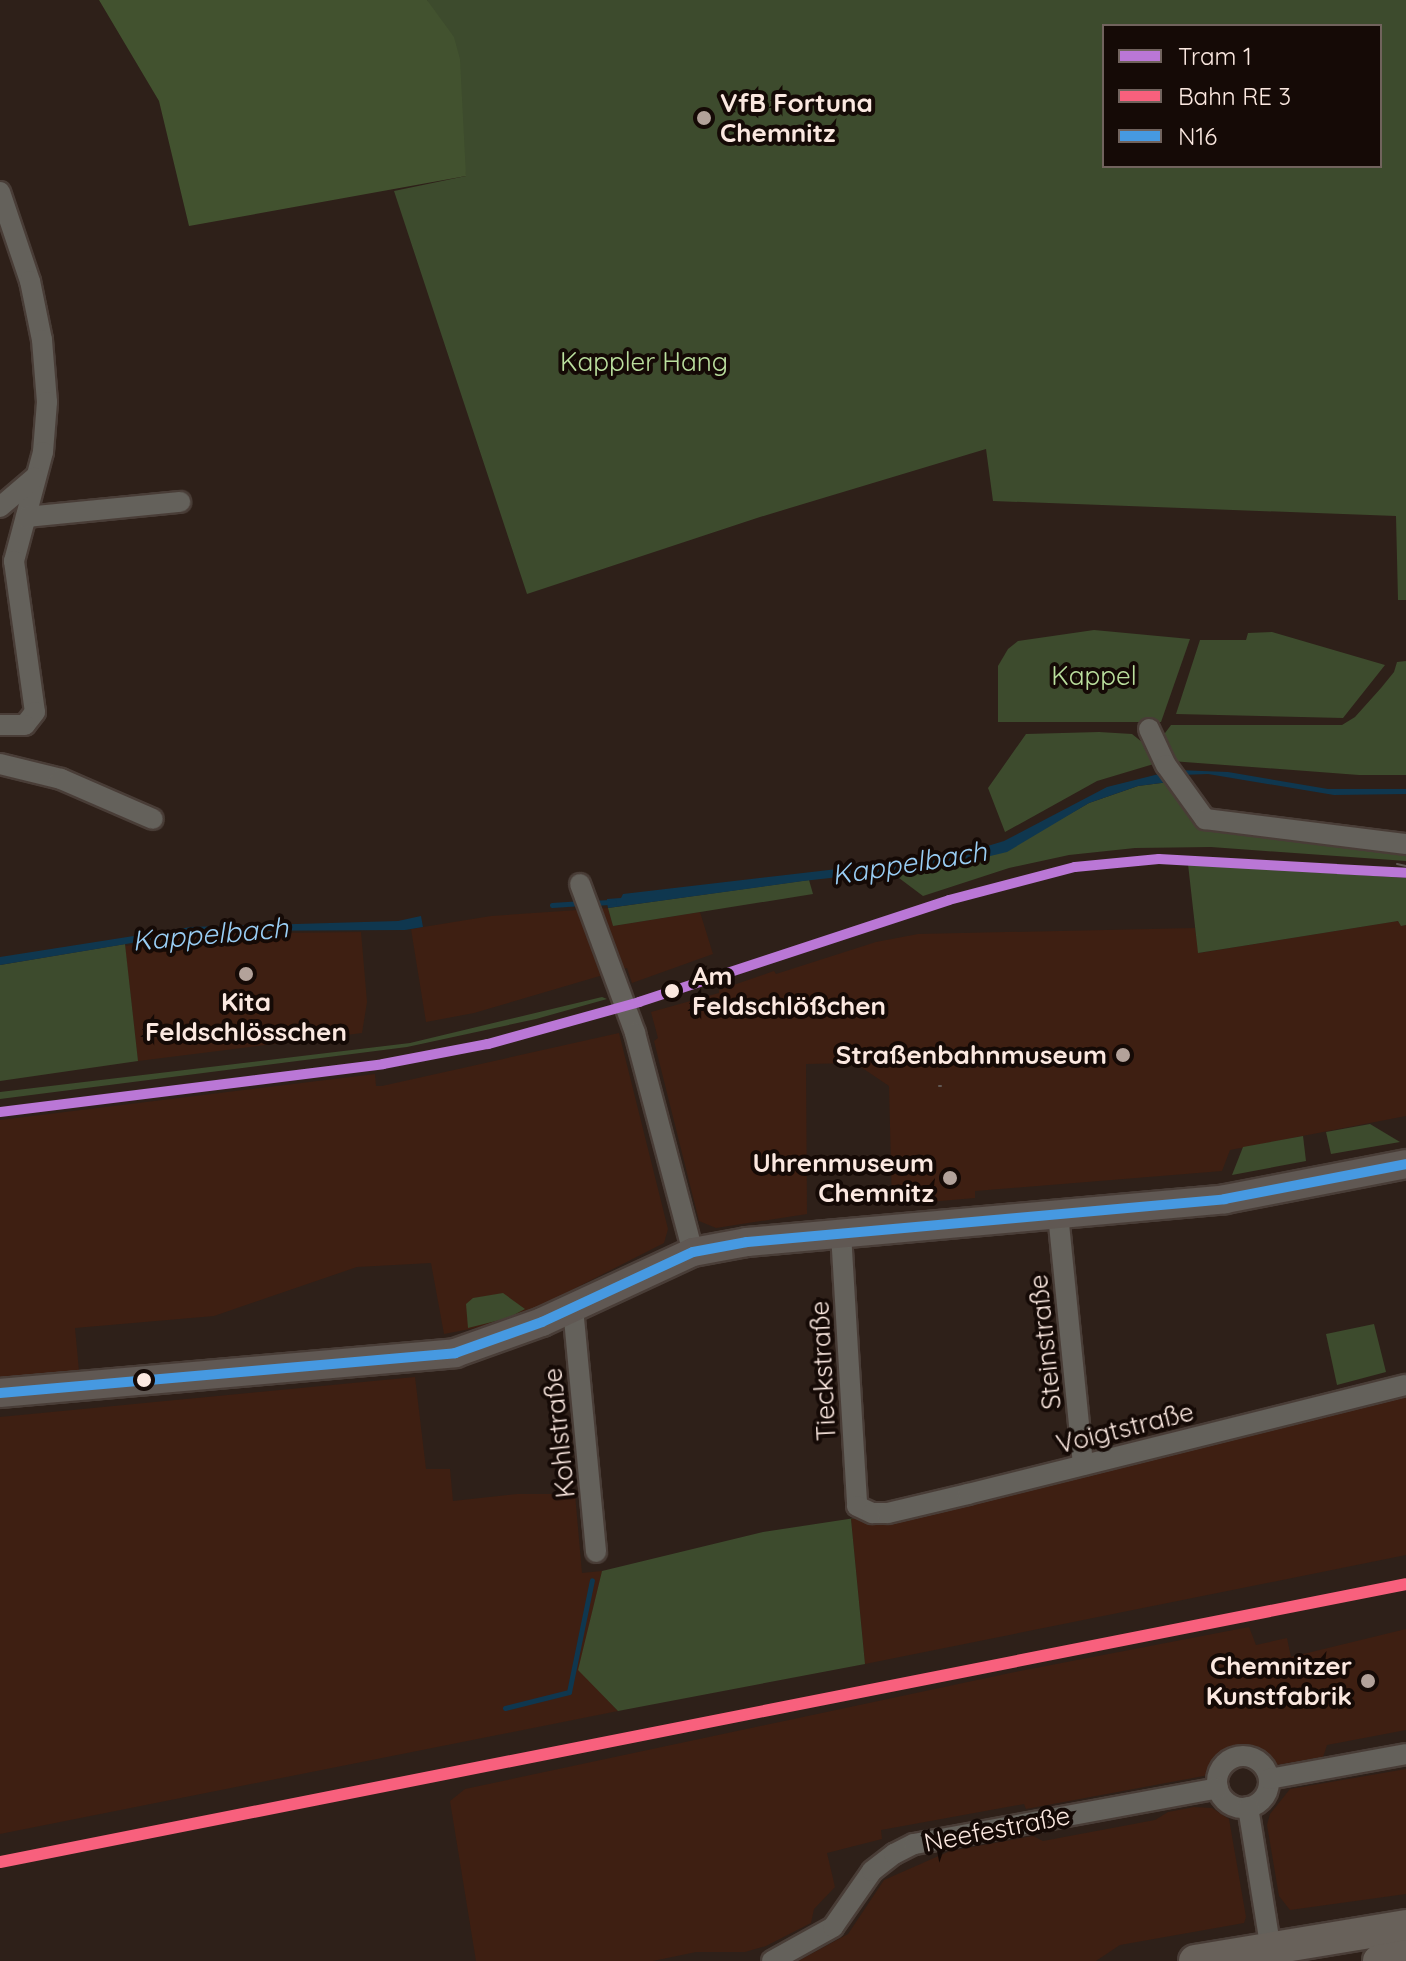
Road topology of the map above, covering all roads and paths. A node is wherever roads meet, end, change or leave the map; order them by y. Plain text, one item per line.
1 (0, 192) edge
2 (34, 478) junction
3 (180, 502) dead end
4 (0, 507) edge
5 (26, 517) junction
6 (0, 544) edge
7 (14, 561) junction
8 (0, 725) edge
9 (1149, 729) dead end
10 (0, 764) edge
11 (153, 819) dead end
12 (1406, 844) edge
13 (580, 884) dead end
14 (1406, 1164) edge
15 (1058, 1214) junction
16 (841, 1233) junction
17 (693, 1252) junction
18 (573, 1308) junction
19 (1406, 1385) edge
20 (0, 1393) edge
21 (1083, 1465) junction
22 (857, 1506) joint
23 (596, 1552) dead end
24 (1406, 1754) edge
25 (1269, 1779) junction
26 (1218, 1788) junction
27 (1248, 1807) junction
28 (1406, 1926) edge
29 (1272, 1953) edge
30 (1406, 1956) edge
31 (772, 1961) edge
32 (1195, 1961) edge
33 (1379, 1961) edge

1 - 2 street
2 - 4 street
2 - 5 street
3 - 5 street
5 - 7 street
6 - 7 street
7 - 8 street
9 - 12 street
10 - 11 street
13 - 17 street
14 - 15 main road
15 - 16 main road
15 - 21 street, Steinstraße
16 - 17 main road
16 - 22 street, Tieckstraße
17 - 18 main road
18 - 20 main road
18 - 23 street, Kohlstraße
19 - 21 street, Voigtstraße
21 - 22 street, Voigtstraße
24 - 25 street
25 - 26 street
25 - 27 street
26 - 27 street
26 - 31 street, Neefestraße
27 - 29 street
28 - 29 main road
29 - 32 main road
30 - 33 main road

